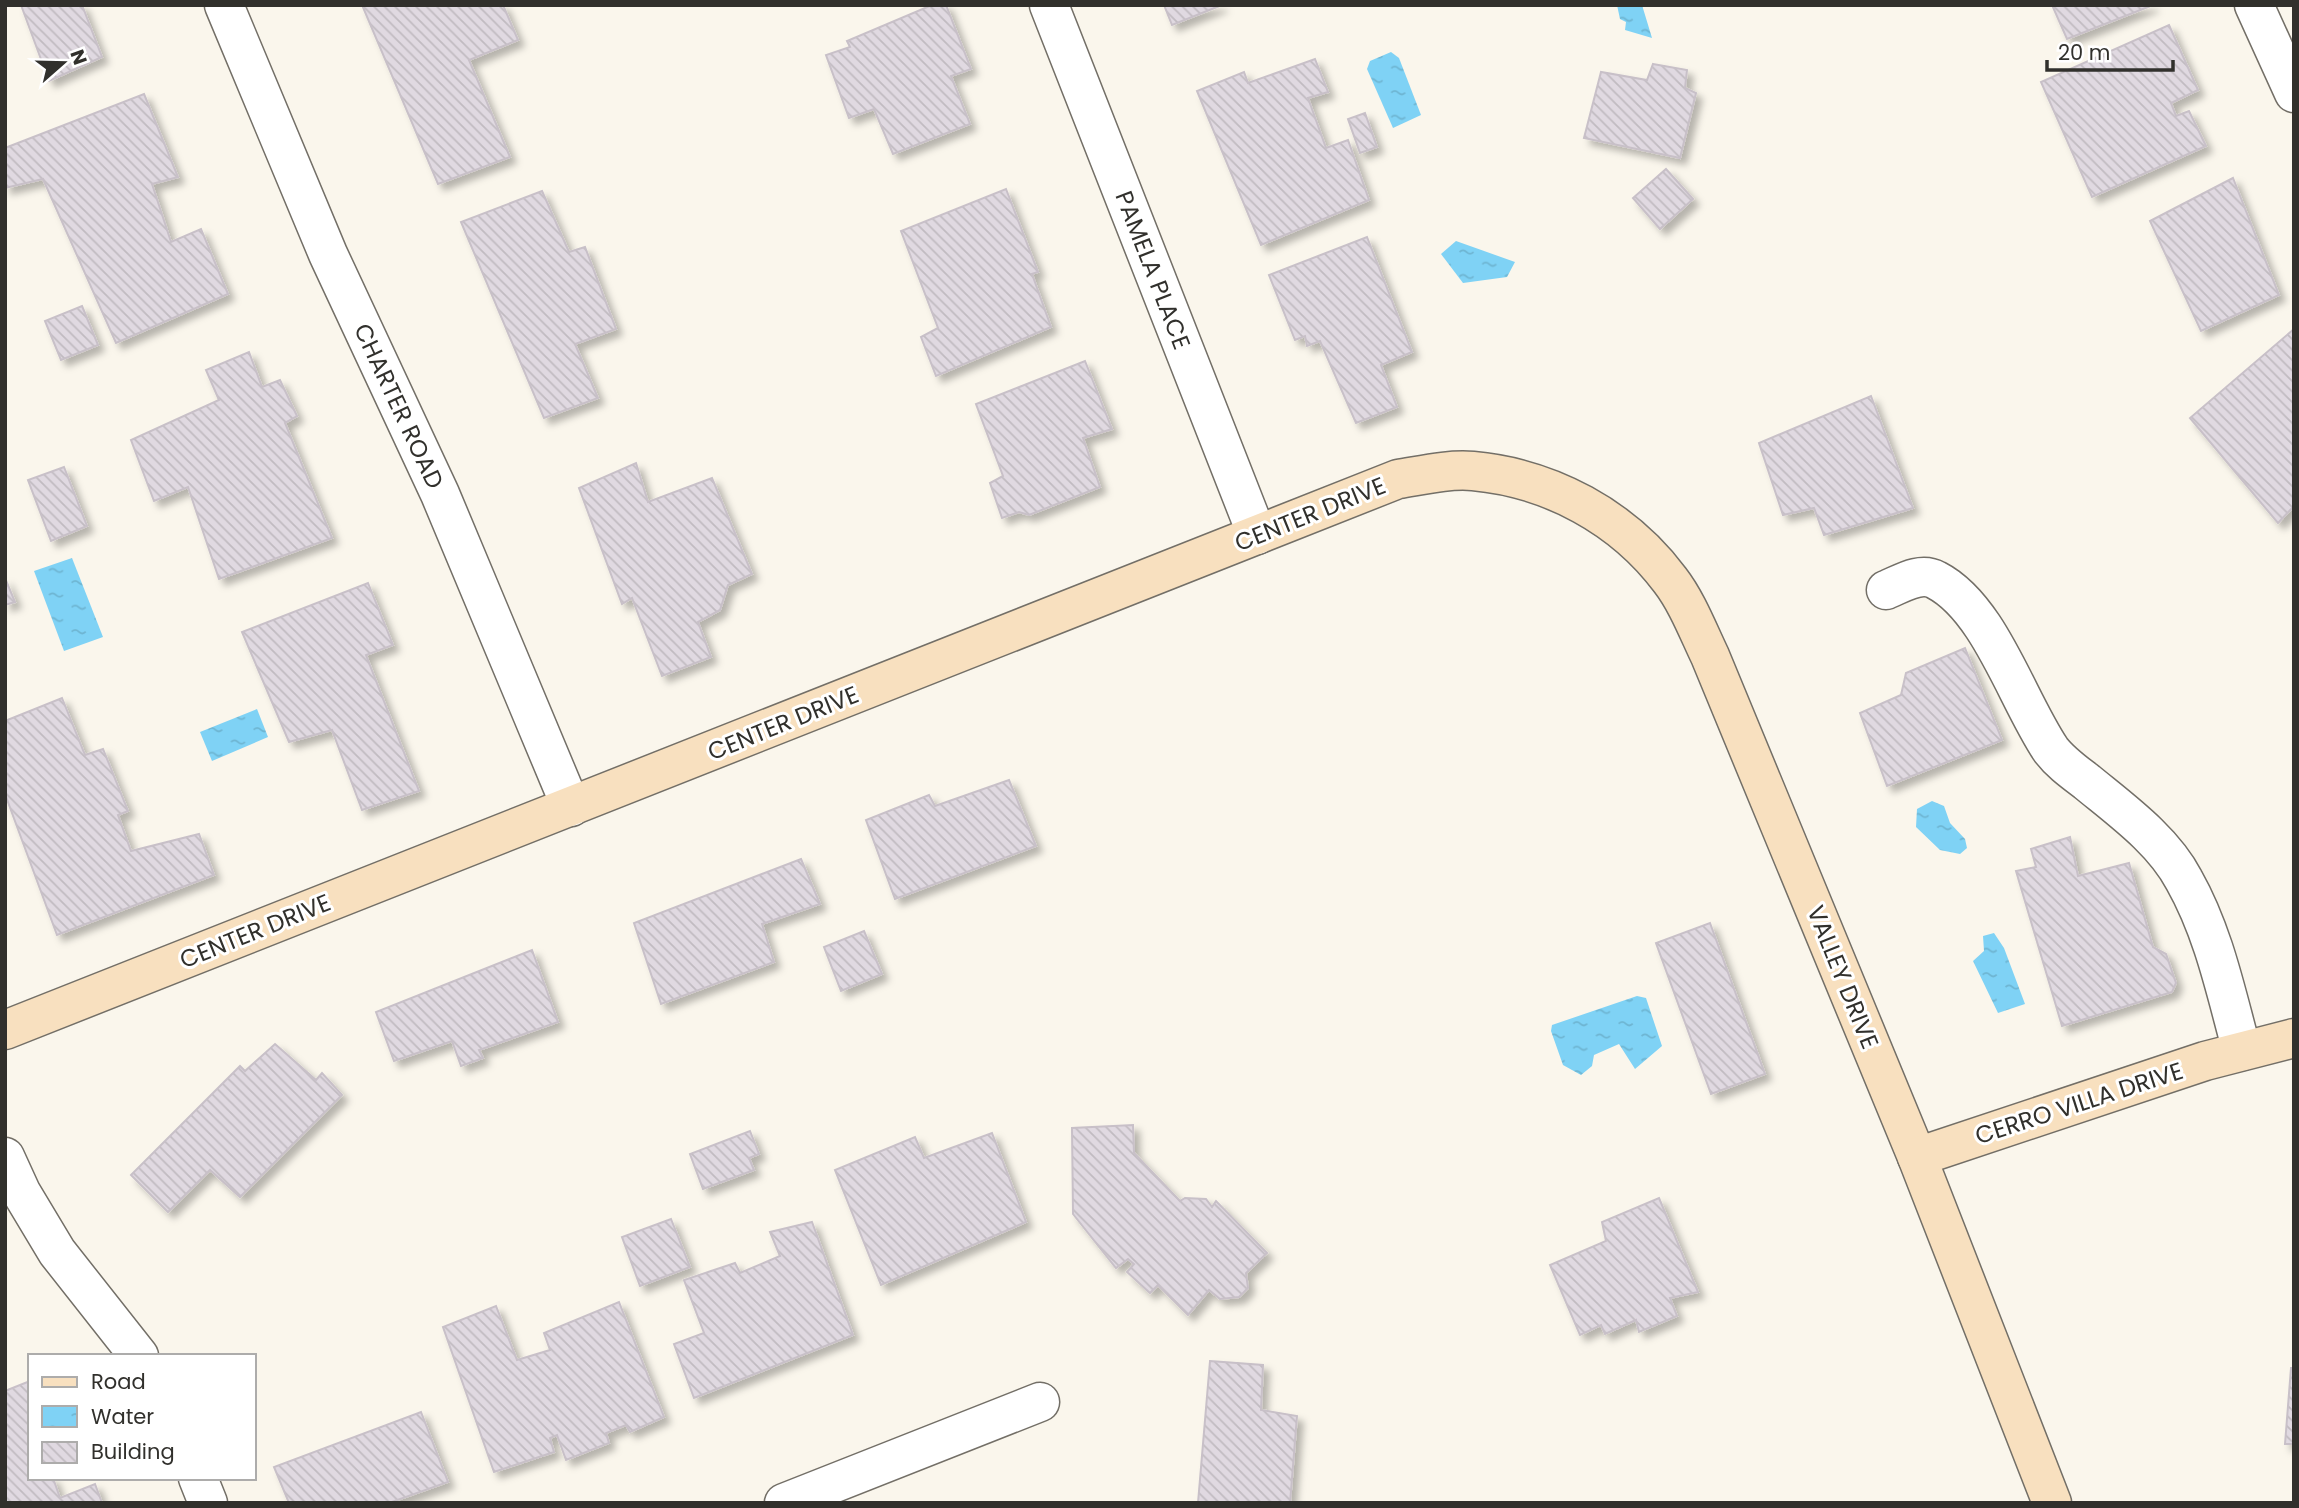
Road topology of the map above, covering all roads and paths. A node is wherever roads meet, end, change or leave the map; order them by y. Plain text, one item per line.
1 (224, 5) edge
2 (1049, 5) edge
3 (2254, 5) edge
4 (2294, 93) edge
5 (1568, 496) joint
6 (1257, 535) junction
7 (1886, 590) dead end
8 (571, 807) junction
9 (5, 1030) edge
10 (2294, 1038) edge
11 (2242, 1051) junction
12 (5, 1157) edge
13 (1917, 1157) junction
14 (137, 1354) edge
15 (1040, 1402) dead end
16 (199, 1480) edge
17 (208, 1503) edge
18 (785, 1503) edge
19 (2052, 1503) edge

1 - 8 street, CHARTER ROAD
2 - 6 street, PAMELA PLACE
3 - 4 street
5 - 6 street, CENTER DRIVE
5 - 13 street, VALLEY DRIVE
6 - 8 street, CENTER DRIVE
7 - 11 street
8 - 9 street, CENTER DRIVE
10 - 11 street, CERRO VILLA DRIVE
11 - 13 street, CERRO VILLA DRIVE
12 - 14 street
13 - 19 street, VALLEY DRIVE
15 - 18 street
16 - 17 street

